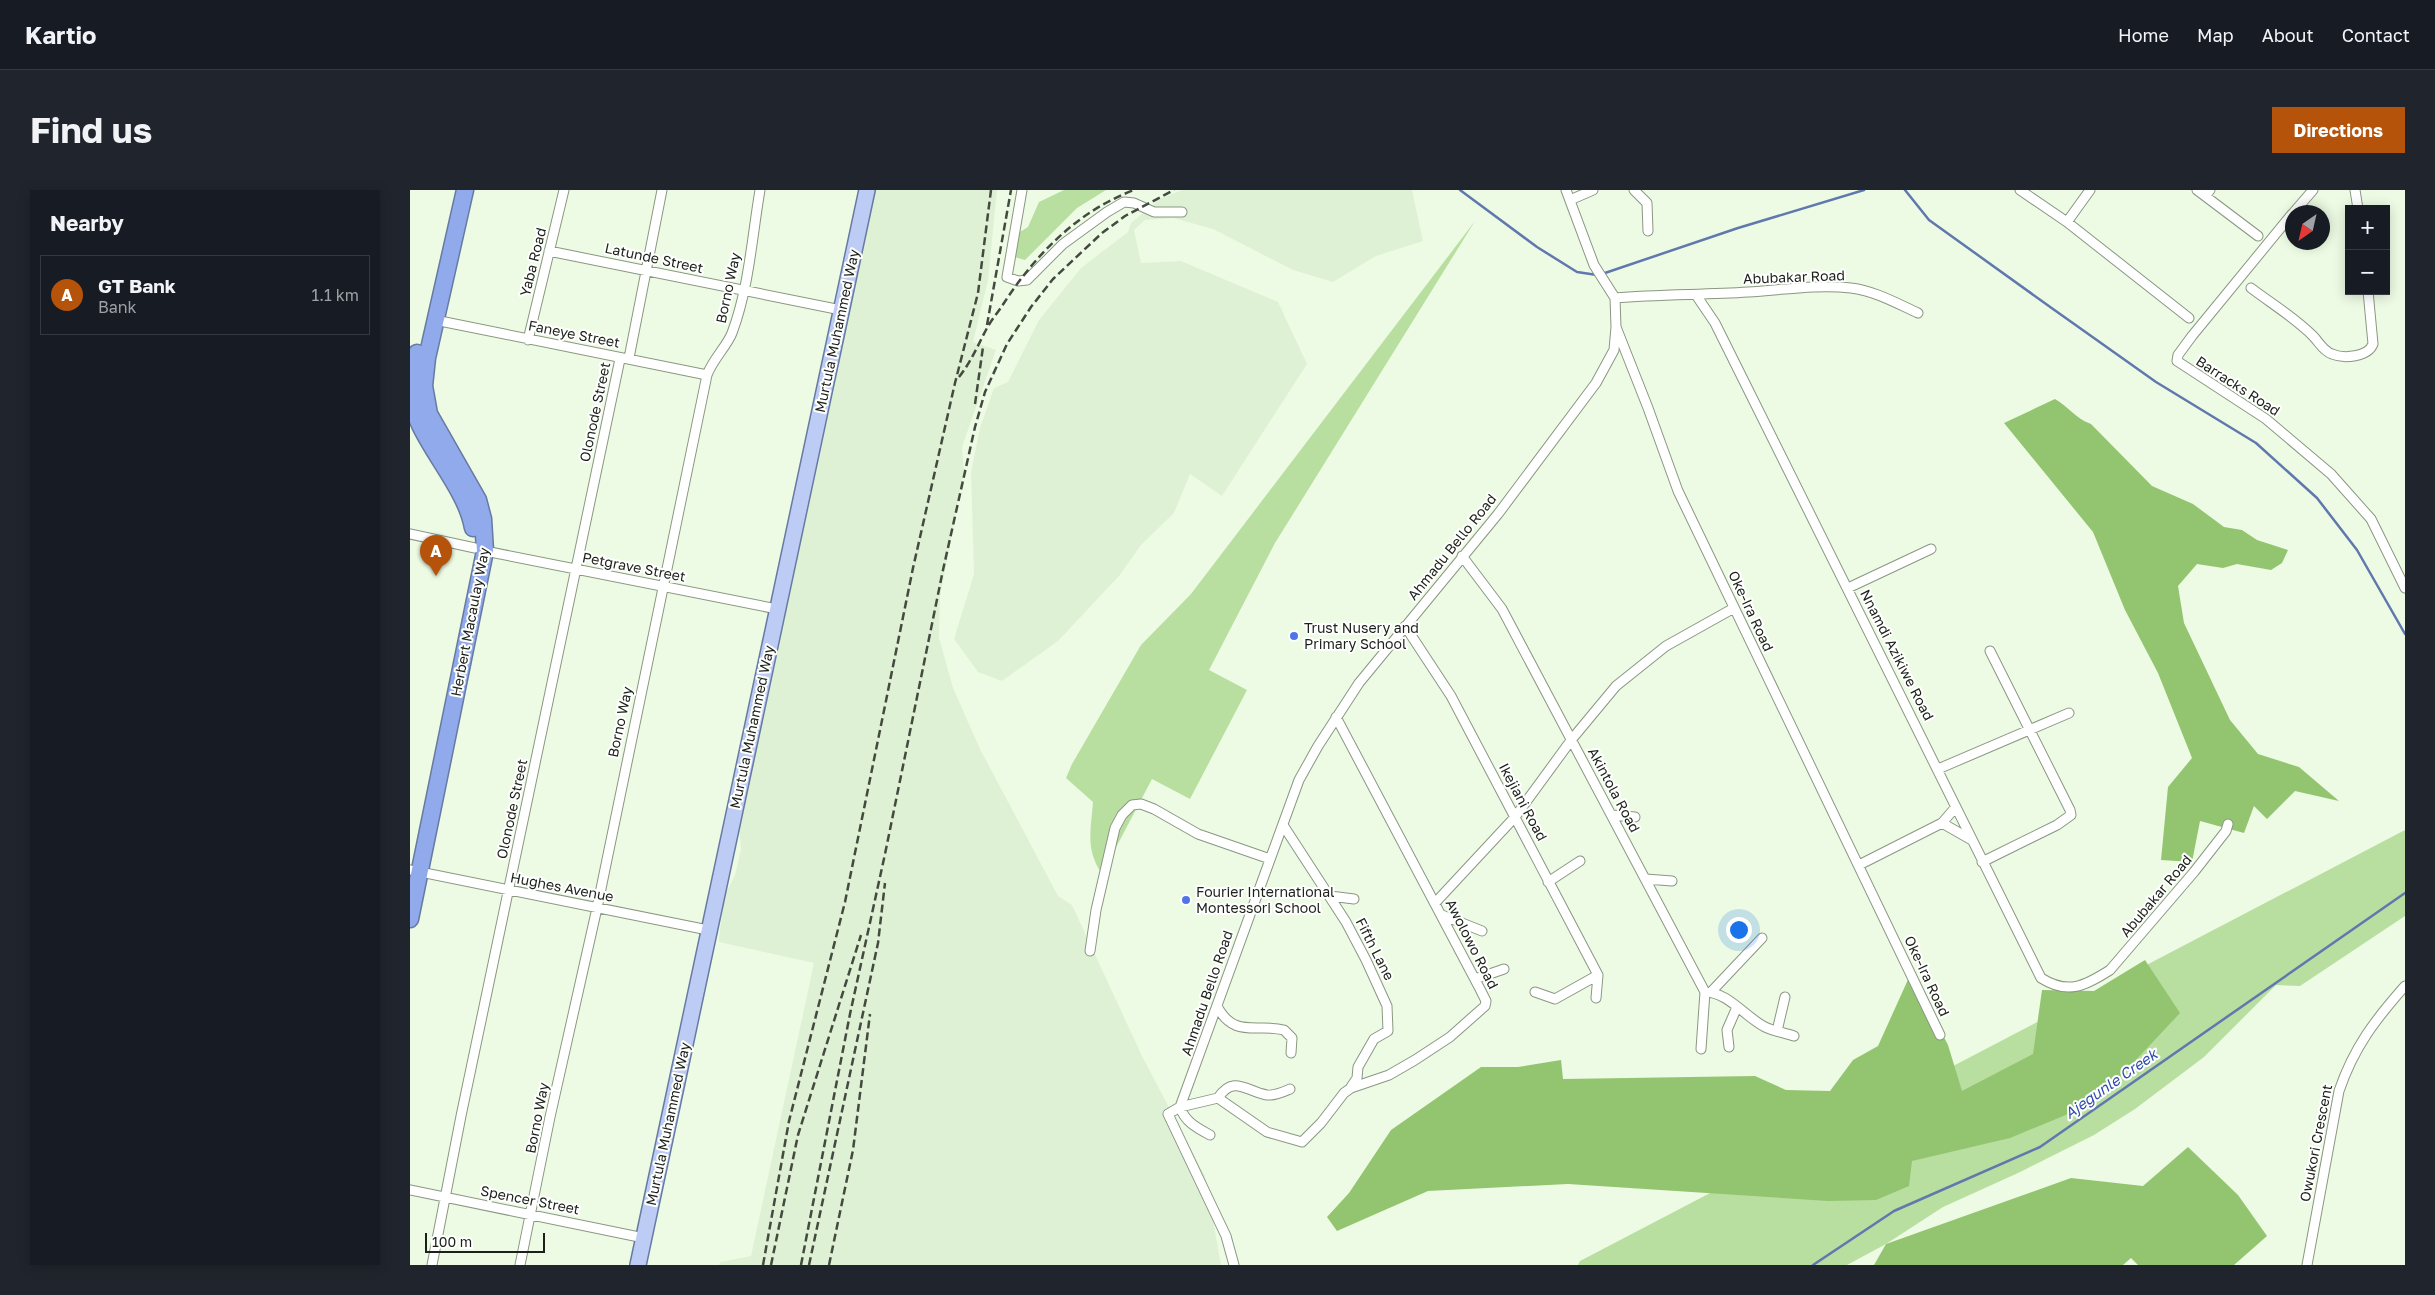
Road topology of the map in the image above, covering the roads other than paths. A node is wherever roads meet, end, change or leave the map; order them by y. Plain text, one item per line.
1 (456, 190) edge
2 (465, 190) edge
3 (564, 190) edge
4 (662, 190) edge
5 (760, 190) edge
6 (867, 190) edge
7 (1022, 190) edge
8 (1566, 190) edge
9 (1593, 190) edge
10 (1634, 190) edge
11 (2020, 190) edge
12 (2090, 190) edge
13 (2197, 190) edge
14 (2313, 190) edge
15 (2355, 190) edge
16 (2208, 193) edge
17 (1570, 200) junction
18 (2300, 205) edge
19 (2357, 205) edge
20 (1182, 212) dead end
21 (2067, 222) junction
22 (2285, 224) edge
23 (1648, 231) dead end
24 (2258, 236) dead end
25 (550, 250) junction
26 (646, 272) junction
27 (2251, 288) dead end
28 (744, 290) junction
29 (1696, 295) junction
30 (2368, 295) edge
31 (1615, 298) junction
32 (840, 310) junction
33 (1918, 313) dead end
34 (2189, 318) dead end
35 (436, 320) junction
36 (1616, 327) junction
37 (528, 340) junction
38 (625, 358) junction
39 (707, 375) junction
40 (411, 392) edge
41 (414, 420) edge
42 (410, 534) edge
43 (480, 549) junction
44 (1931, 550) dead end
45 (1462, 556) junction
46 (576, 570) junction
47 (2402, 576) edge
48 (663, 586) junction
49 (1848, 588) junction
50 (2405, 588) edge
51 (1734, 608) junction
52 (777, 609) junction
53 (1405, 626) junction
54 (1990, 651) dead end
55 (2069, 714) dead end
56 (1336, 717) junction
57 (2029, 730) junction
58 (1572, 739) junction
59 (1938, 769) junction
60 (1955, 808) junction
61 (1612, 815) junction
62 (1515, 817) junction
63 (1635, 817) dead end
64 (1942, 823) junction
65 (2228, 824) dead end
66 (1283, 825) junction
67 (1971, 840) junction
68 (1270, 860) junction
69 (1580, 861) dead end
70 (1982, 862) junction
71 (1859, 865) junction
72 (413, 872) edge
73 (1646, 879) junction
74 (1672, 881) dead end
75 (1548, 882) junction
76 (508, 892) junction
77 (1330, 896) junction
78 (1354, 899) dead end
79 (1435, 903) junction
80 (597, 908) junction
81 (1442, 915) junction
82 (410, 919) edge
83 (708, 930) junction
84 (1482, 931) dead end
85 (1762, 938) dead end
86 (1090, 951) dead end
87 (1504, 969) dead end
88 (1598, 975) junction
89 (1475, 979) junction
90 (2096, 979) joint
91 (2405, 986) edge
92 (1535, 992) dead end
93 (1708, 992) junction
94 (1785, 997) dead end
95 (1596, 998) dead end
96 (1217, 1006) junction
97 (1737, 1007) junction
98 (1777, 1031) junction
99 (1940, 1035) dead end
100 (1794, 1036) dead end
101 (1729, 1047) dead end
102 (1701, 1049) dead end
103 (1291, 1053) dead end
104 (1351, 1088) junction
105 (1290, 1089) dead end
106 (1218, 1098) junction
107 (1180, 1107) junction
108 (1210, 1135) dead end
109 (410, 1190) edge
110 (445, 1197) junction
111 (530, 1214) junction
112 (644, 1238) junction
113 (432, 1265) edge
114 (520, 1265) edge
115 (638, 1265) edge
116 (1234, 1265) edge
117 (2307, 1265) edge

1 - 40 highway, Herbert Macaulay Way
2 - 35 highway, Herbert Macaulay Way
3 - 25 street, Yaba Road
4 - 26 street, Olonode Street
5 - 28 street, Borno Way
6 - 32 main road, Murtula Muhammed Way
7 - 20 street
8 - 17 street, Oke-Ira Road
9 - 17 street
10 - 23 street
11 - 21 street
12 - 21 street
13 - 16 street
14 - 18 street, Barracks Road
15 - 19 street
16 - 24 street
17 - 31 street, Oke-Ira Road
21 - 34 street
22 - 47 street, Barracks Road
25 - 26 street, Latunde Street
25 - 37 street, Yaba Road
26 - 28 street, Latunde Street
26 - 38 street, Olonode Street
27 - 30 street
28 - 32 street, Latunde Street
28 - 39 street, Borno Way
29 - 31 street
29 - 33 street, Abubakar Road
29 - 49 street, Nnamdi Azikiwe Road
31 - 36 street, Oke-Ira Road
32 - 52 main road, Murtula Muhammed Way
35 - 37 street, Faneye Street
35 - 43 highway, Herbert Macaulay Way
36 - 45 street, Ahmadu Bello Road
36 - 51 street, Oke-Ira Road
37 - 38 street, Faneye Street
38 - 39 street, Faneye Street
38 - 46 street, Olonode Street
39 - 48 street, Borno Way
40 - 41 highway, Herbert Macaulay Way
41 - 43 highway, Herbert Macaulay Way
42 - 43 street, Petgrave Street
43 - 46 street, Petgrave Street
43 - 72 highway, Herbert Macaulay Way
44 - 49 street
45 - 53 street, Ahmadu Bello Road
45 - 58 street, Akintola Road
46 - 48 street, Petgrave Street
46 - 76 street, Olonode Street
47 - 50 street
48 - 52 street, Petgrave Street
48 - 80 street, Borno Way
49 - 59 street, Nnamdi Azikiwe Road
51 - 58 street
51 - 71 street, Oke-Ira Road
52 - 83 main road, Murtula Muhammed Way
53 - 56 street, Ahmadu Bello Road
53 - 62 street, Ikejiani Road
54 - 57 street
55 - 57 street
56 - 66 street, Ahmadu Bello Road
56 - 79 street, Awolowo Road
57 - 59 street
57 - 70 street
58 - 61 street, Akintola Road
58 - 62 street
59 - 60 street, Nnamdi Azikiwe Road
60 - 64 street
60 - 67 street, Nnamdi Azikiwe Road
61 - 63 street
61 - 73 street, Akintola Road
62 - 75 street, Ikejiani Road
62 - 79 street
64 - 67 street
64 - 71 street
65 - 90 street, Abubakar Road
66 - 68 street, Ahmadu Bello Road
66 - 77 street, Fifth Lane
67 - 70 street, Nnamdi Azikiwe Road
68 - 86 street
68 - 96 street, Ahmadu Bello Road
69 - 75 street
70 - 90 street, Nnamdi Azikiwe Road
71 - 99 street, Oke-Ira Road
72 - 76 street, Hughes Avenue
72 - 82 highway, Herbert Macaulay Way
73 - 74 street
73 - 93 street, Akintola Road
75 - 88 street, Ikejiani Road
76 - 80 street, Hughes Avenue
76 - 110 street, Olonode Street
77 - 78 street
77 - 104 street, Fifth Lane
79 - 81 street, Awolowo Road
80 - 83 street, Hughes Avenue
80 - 111 street, Borno Way
81 - 84 street
81 - 89 street, Awolowo Road
83 - 112 main road, Murtula Muhammed Way
85 - 93 street
87 - 89 street
88 - 92 street
88 - 95 street
89 - 104 street, Awolowo Road
91 - 117 street, Owukori Crescent
93 - 97 street
93 - 102 street
94 - 98 street
96 - 103 street
96 - 107 street, Ahmadu Bello Road
97 - 98 street
97 - 101 street
98 - 100 street
104 - 106 street, Awolowo Road
105 - 106 street
106 - 107 street
107 - 108 street
107 - 116 street
109 - 110 street, Spencer Street
110 - 111 street, Spencer Street
110 - 113 street, Olonode Street
111 - 112 street, Spencer Street
111 - 114 street, Borno Way
112 - 115 main road, Murtula Muhammed Way

